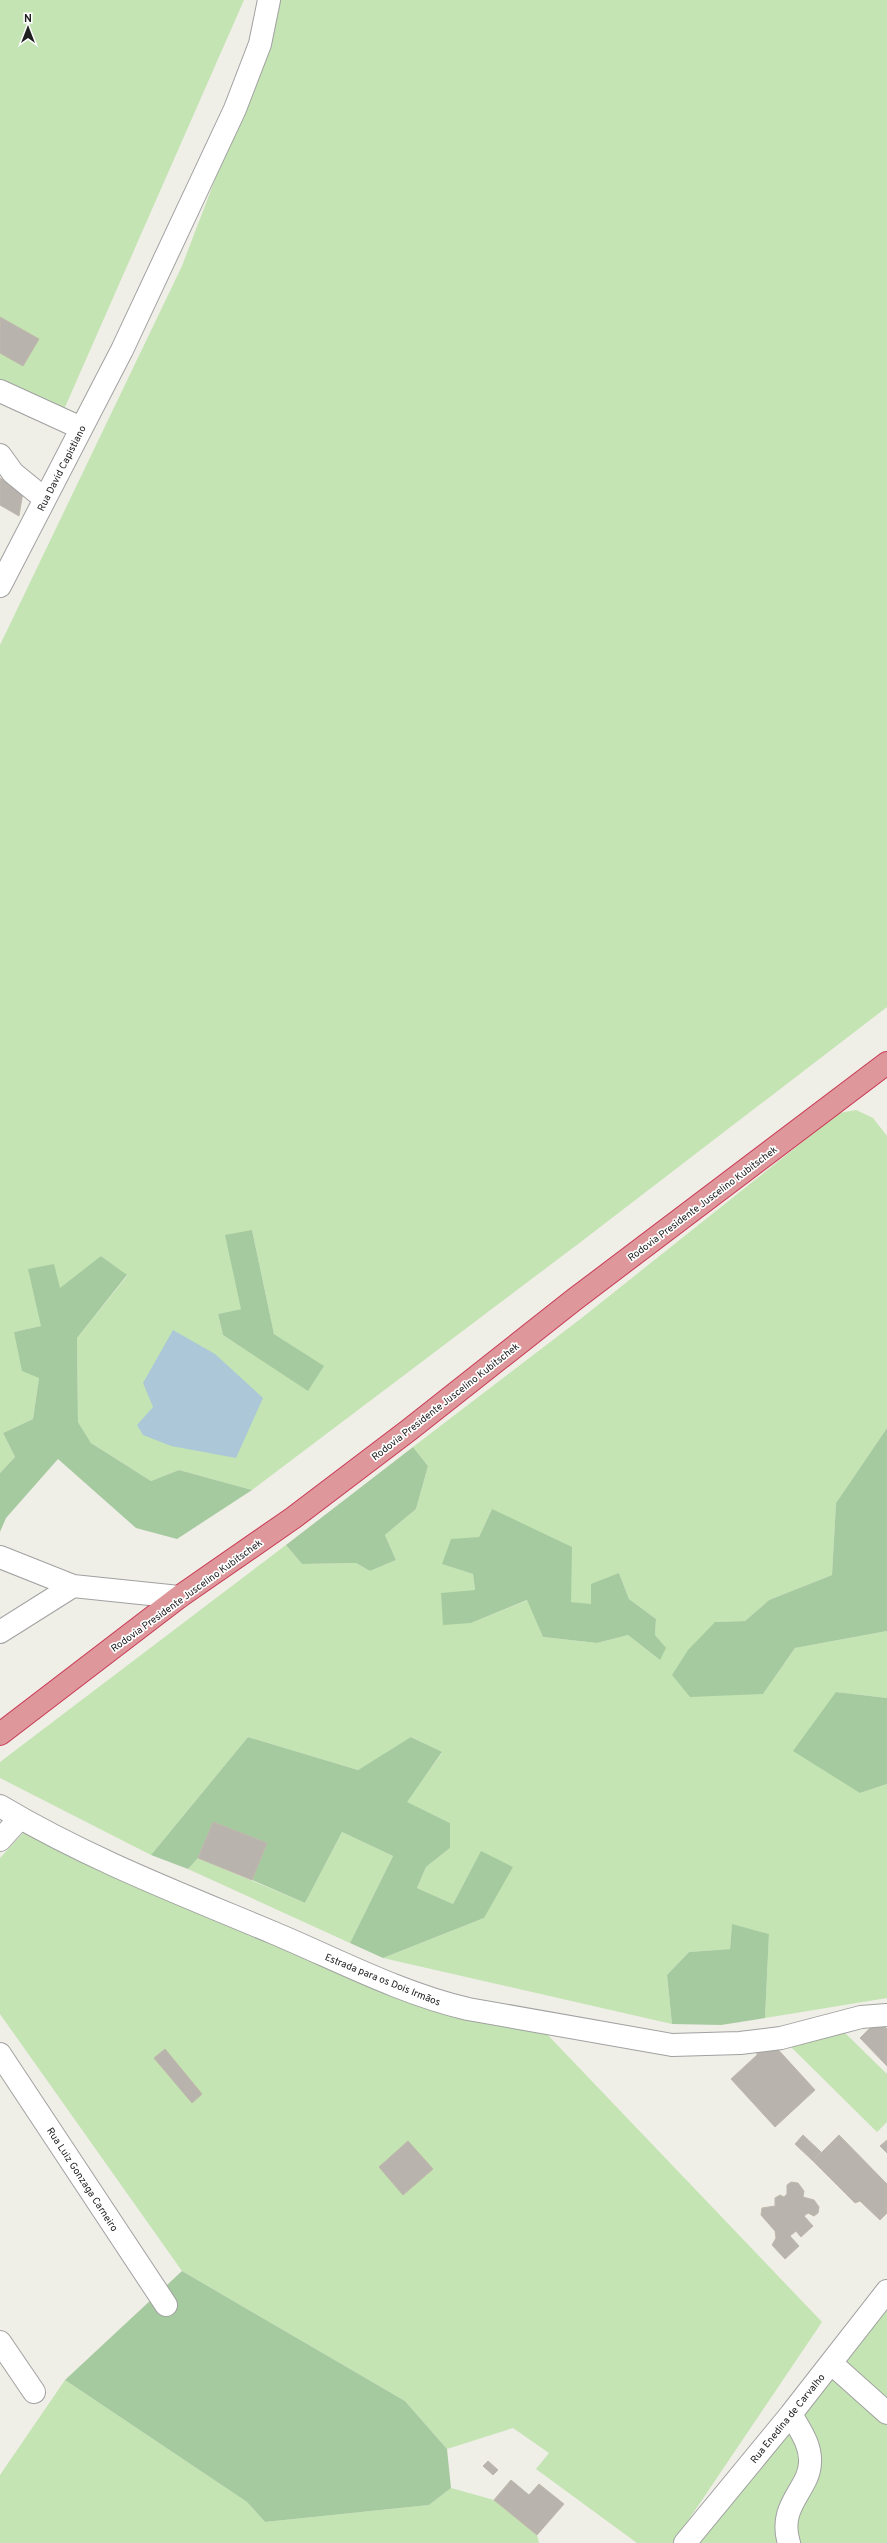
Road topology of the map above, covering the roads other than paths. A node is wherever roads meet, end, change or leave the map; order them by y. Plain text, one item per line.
1 (269, 0) edge
2 (0, 390) edge
3 (81, 428) junction
4 (2, 461) edge
5 (45, 499) junction
6 (6, 558) edge
7 (0, 586) edge
8 (887, 1063) edge
9 (0, 1557) edge
10 (73, 1586) junction
11 (179, 1597) junction
12 (0, 1632) edge
13 (0, 1734) edge
14 (0, 1806) edge
15 (20, 1818) junction
16 (0, 1840) edge
17 (887, 2015) edge
18 (0, 2054) edge
19 (887, 2292) edge
20 (166, 2305) dead end
21 (0, 2342) edge
22 (831, 2363) junction
23 (34, 2392) dead end
24 (887, 2413) edge
25 (791, 2414) junction
26 (685, 2543) edge
27 (789, 2543) edge

1 - 3 street, Rua David Capistiano
2 - 3 street
3 - 5 street, Rua David Capistiano
4 - 5 street
5 - 6 street, Rua David Capistiano
6 - 7 street, Rua David Capistiano
8 - 11 highway, Rodovia Presidente Juscelino Kubitschek
9 - 10 street
10 - 11 street
10 - 12 street
11 - 13 highway, Rodovia Presidente Juscelino Kubitschek
14 - 15 street, Estrada para os Dois Irmãos
15 - 16 street
15 - 17 street, Estrada para os Dois Irmãos
18 - 20 street, Rua Luiz Gonzaga Carneiro
19 - 22 street, Rua Enedina de Carvalho
21 - 23 street
22 - 24 street
22 - 25 street, Rua Enedina de Carvalho
25 - 26 street, Rua Enedina de Carvalho
25 - 27 street

